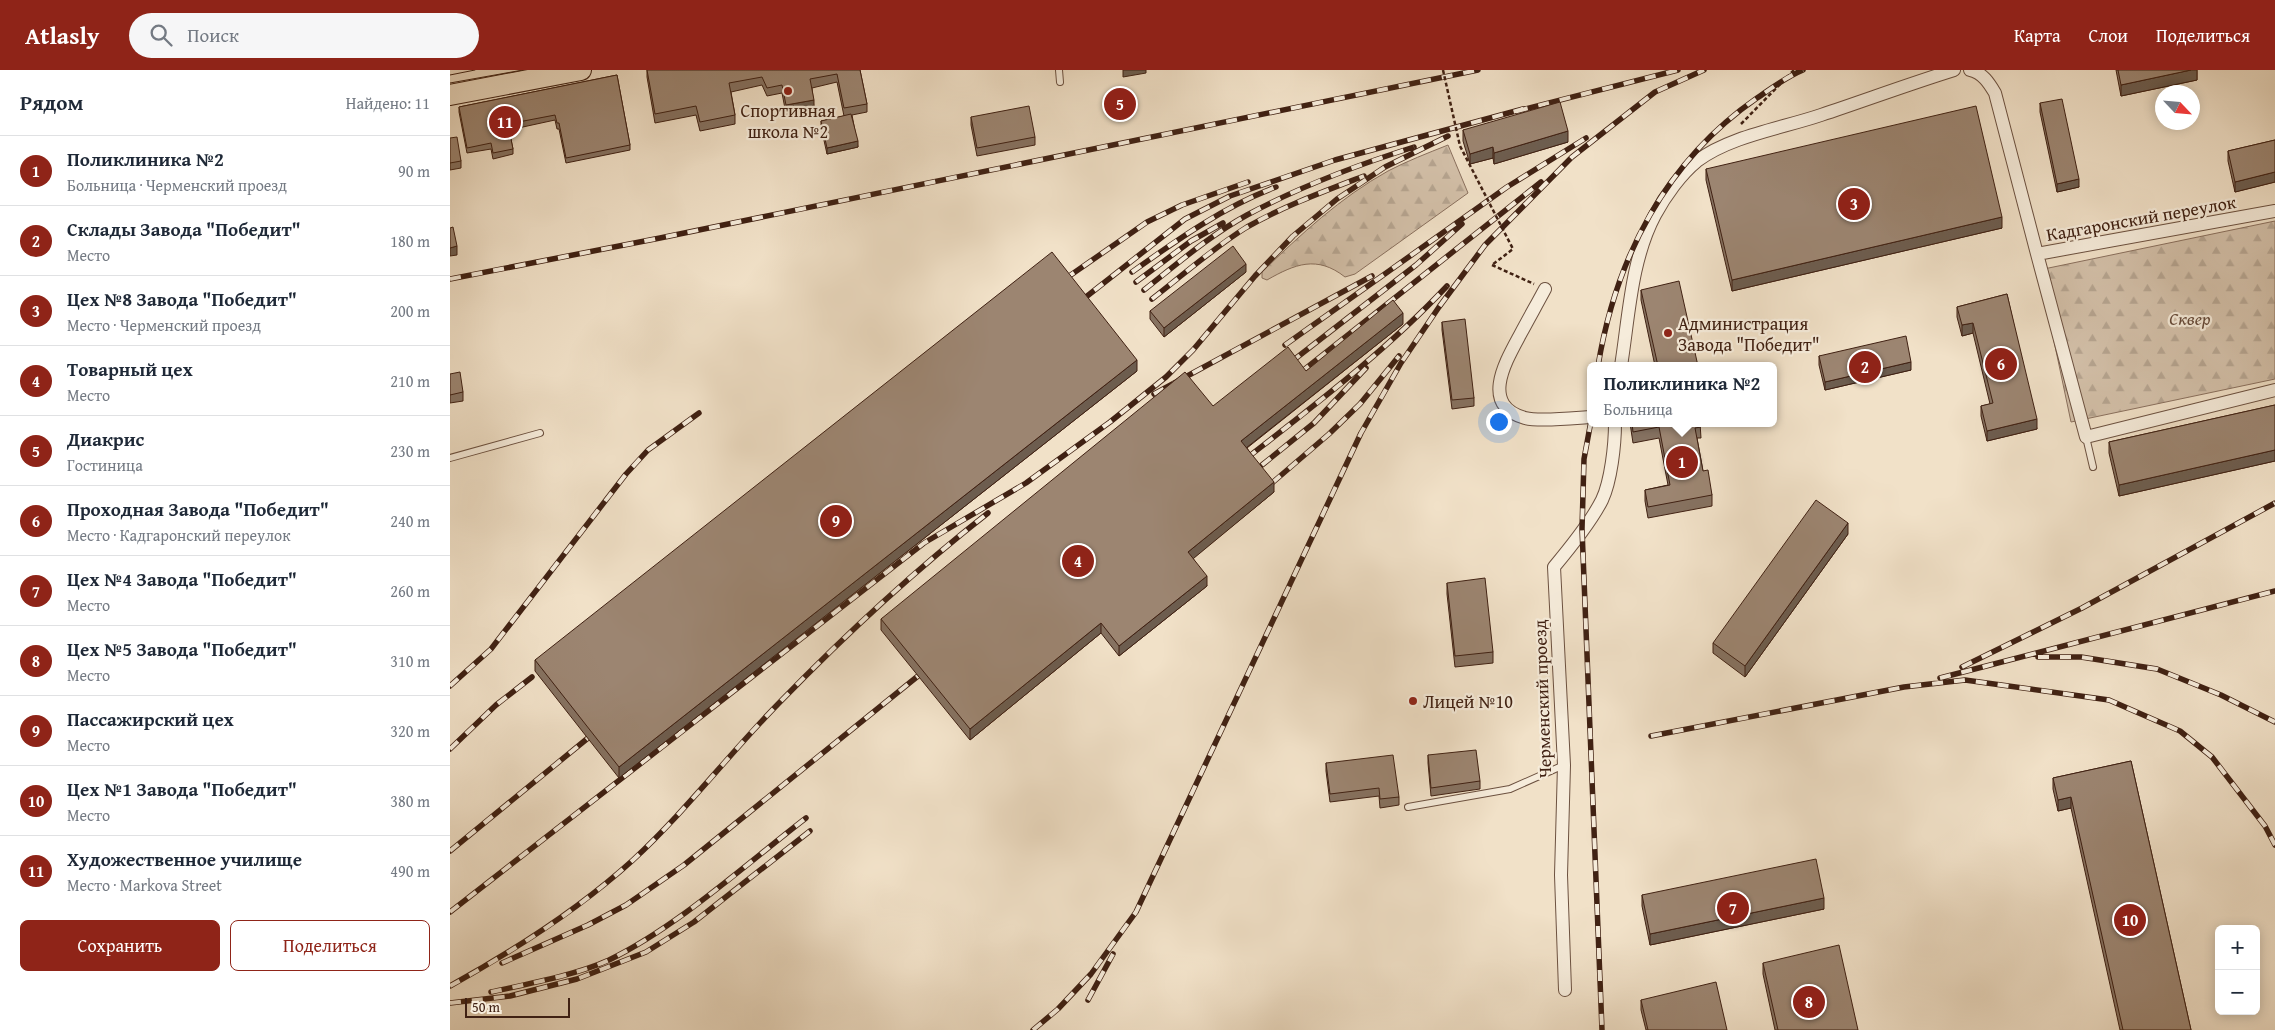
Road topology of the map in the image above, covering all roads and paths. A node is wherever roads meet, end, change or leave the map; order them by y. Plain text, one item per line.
1 (581, 70) edge
2 (1059, 70) edge
3 (1443, 70) edge
4 (1794, 70) edge
5 (1954, 70) edge
6 (1970, 70) edge
7 (1060, 82) dead end
8 (450, 95) edge
9 (1742, 140) junction
10 (2275, 211) edge
11 (2037, 254) junction
12 (1545, 289) joint
13 (1622, 362) edge
14 (2275, 390) edge
15 (1587, 417) edge
16 (1615, 427) edge
17 (540, 433) dead end
18 (2086, 437) junction
19 (450, 458) edge
20 (2093, 467) dead end
21 (1564, 765) junction
22 (1408, 807) dead end
23 (1566, 990) dead end

1 - 8 main road
2 - 7 lane
3 - 12 path, bridge
4 - 9 path
5 - 9 street
6 - 11 street
9 - 13 street
10 - 11 street, Кадгаронский переулок
11 - 18 street, Кадгаронский переулок
12 - 15 street
14 - 18 street
16 - 21 street, Черменский проезд
17 - 19 lane
18 - 20 lane
21 - 22 lane
21 - 23 street, Черменский проезд

